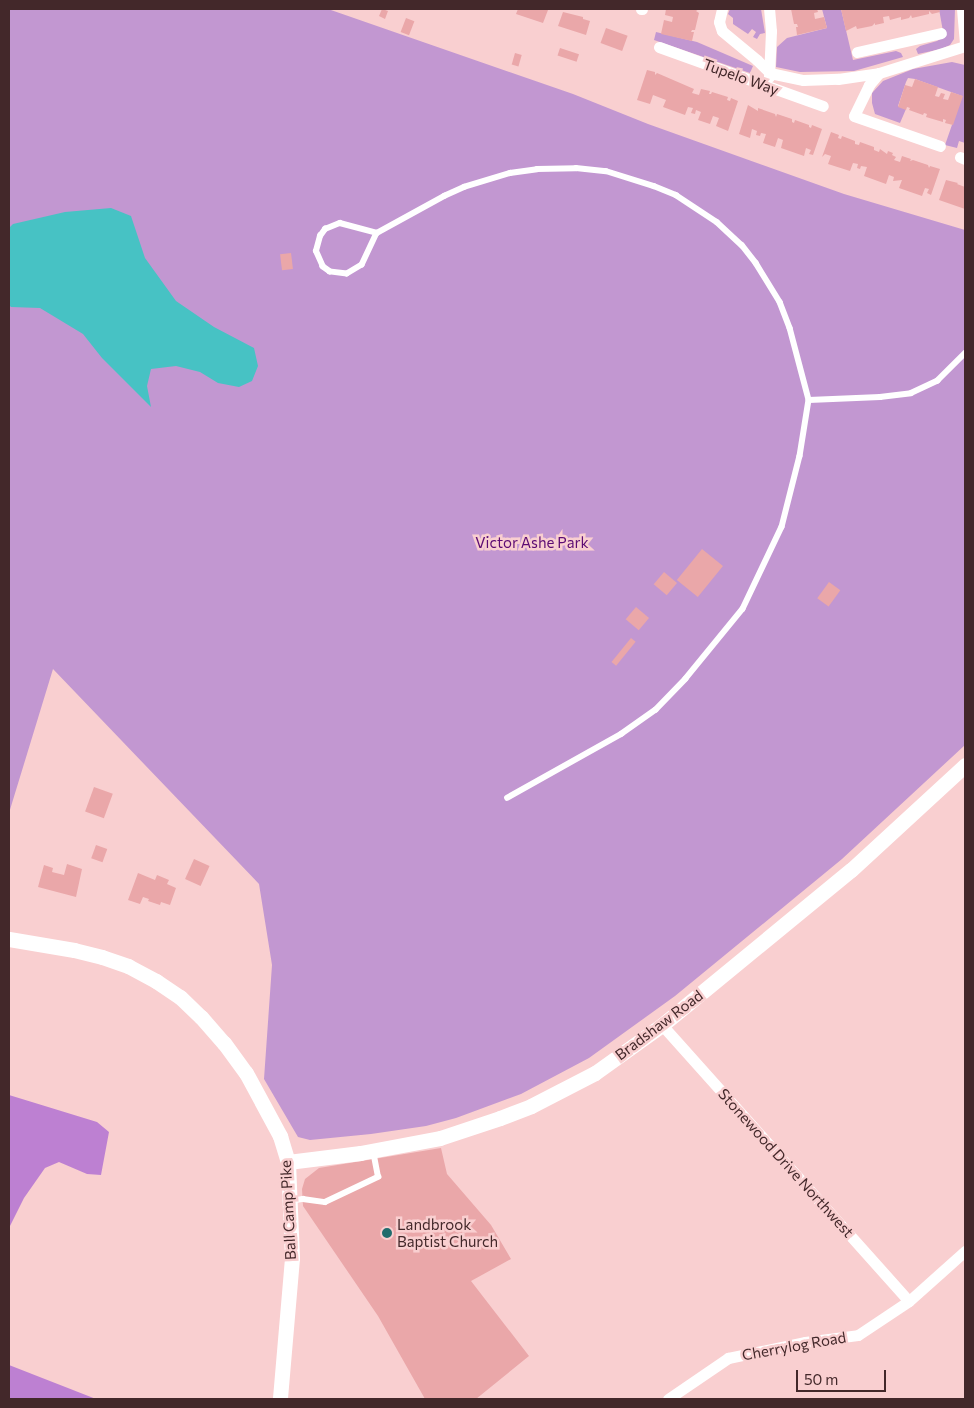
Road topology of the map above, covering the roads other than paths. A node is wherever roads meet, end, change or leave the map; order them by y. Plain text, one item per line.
1 (722, 9) edge
2 (769, 9) edge
3 (962, 9) edge
4 (941, 33) dead end
5 (907, 42) junction
6 (965, 46) edge
7 (659, 47) dead end
8 (857, 52) dead end
9 (912, 63) junction
10 (770, 73) junction
11 (879, 73) junction
12 (767, 86) junction
13 (823, 106) dead end
14 (940, 146) dead end
15 (377, 233) junction
16 (965, 353) edge
17 (809, 400) junction
18 (965, 765) edge
19 (508, 798) dead end
20 (9, 939) edge
21 (662, 1024) junction
22 (373, 1150) junction
23 (288, 1162) junction
24 (290, 1201) junction
25 (965, 1251) edge
26 (909, 1301) junction
27 (280, 1399) edge
28 (668, 1399) edge

1 - 10 street
2 - 10 street
3 - 6 street
4 - 5 street
5 - 8 street
5 - 9 street
6 - 9 street
7 - 12 street, Tupelo Way
9 - 11 street
10 - 11 street
10 - 12 street
11 - 14 street
12 - 13 street, Tupelo Way
15 - 15 lane
15 - 17 lane
16 - 17 lane
17 - 19 lane
18 - 21 street, Bradshaw Road
20 - 23 street, Ball Camp Pike
21 - 22 street, Bradshaw Road
21 - 26 street, Stonewood Drive Northwest
22 - 23 street, Bradshaw Road
22 - 24 lane
23 - 24 street, Ball Camp Pike
24 - 27 street, Ball Camp Pike
25 - 26 street, Cherrylog Road
26 - 28 street, Cherrylog Road

